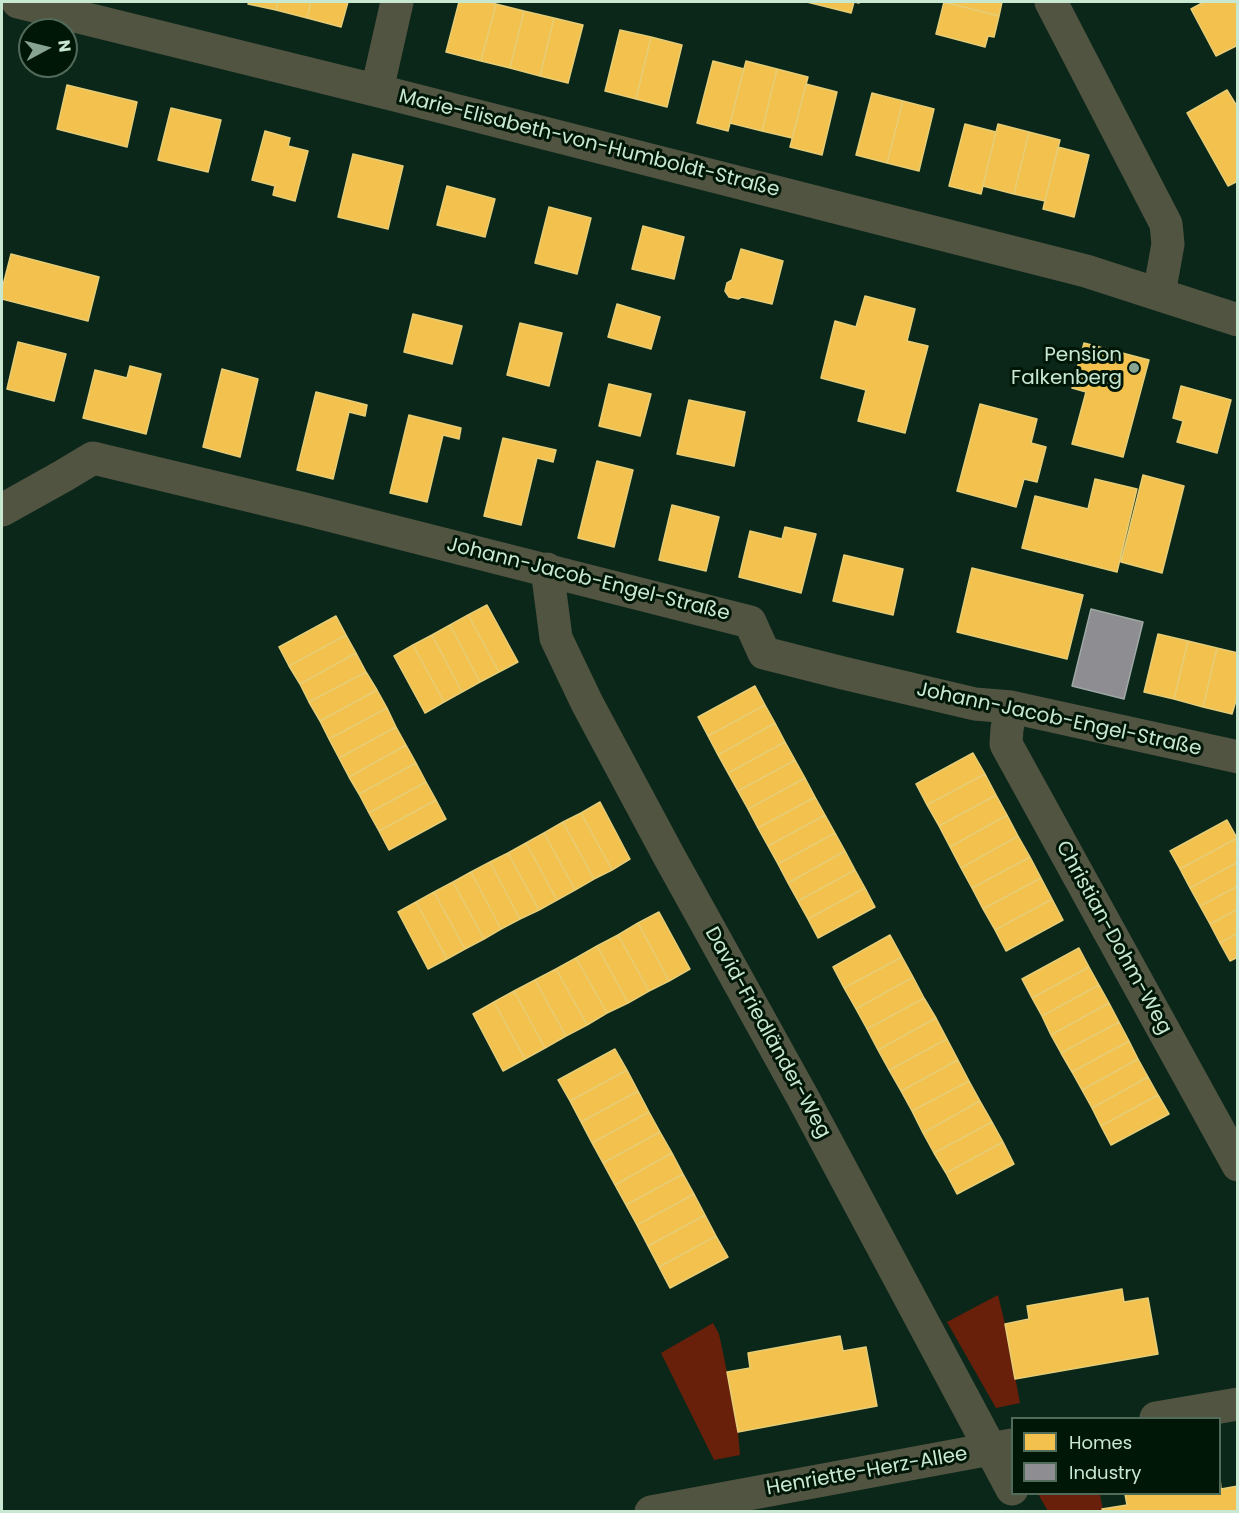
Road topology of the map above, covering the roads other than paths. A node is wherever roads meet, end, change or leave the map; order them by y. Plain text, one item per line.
1 (18, 2) edge
2 (397, 2) edge
3 (1051, 2) edge
4 (377, 90) junction
5 (1159, 294) junction
6 (1238, 320) edge
7 (2, 510) edge
8 (547, 569) junction
9 (1011, 707) junction
10 (1238, 757) edge
11 (1238, 1165) edge
12 (1238, 1404) edge
13 (1167, 1417) edge
14 (1002, 1447) edge
15 (1011, 1485) edge
16 (1016, 1495) edge
17 (651, 1512) edge
18 (1024, 1512) edge

1 - 4 street, Marie-Elisabeth-von-Humboldt-Straße
2 - 4 street
3 - 5 street
4 - 5 street, Marie-Elisabeth-von-Humboldt-Straße
5 - 6 street, Marie-Elisabeth-von-Humboldt-Straße
7 - 8 street, Johann-Jacob-Engel-Straße
8 - 9 street, Johann-Jacob-Engel-Straße
8 - 14 street, David-Friedländer-Weg
9 - 10 street, Johann-Jacob-Engel-Straße
9 - 11 street, Christian-Dohm-Weg
12 - 13 street
14 - 15 street, David-Friedländer-Weg
14 - 17 street, Henriette-Herz-Allee
16 - 18 street

